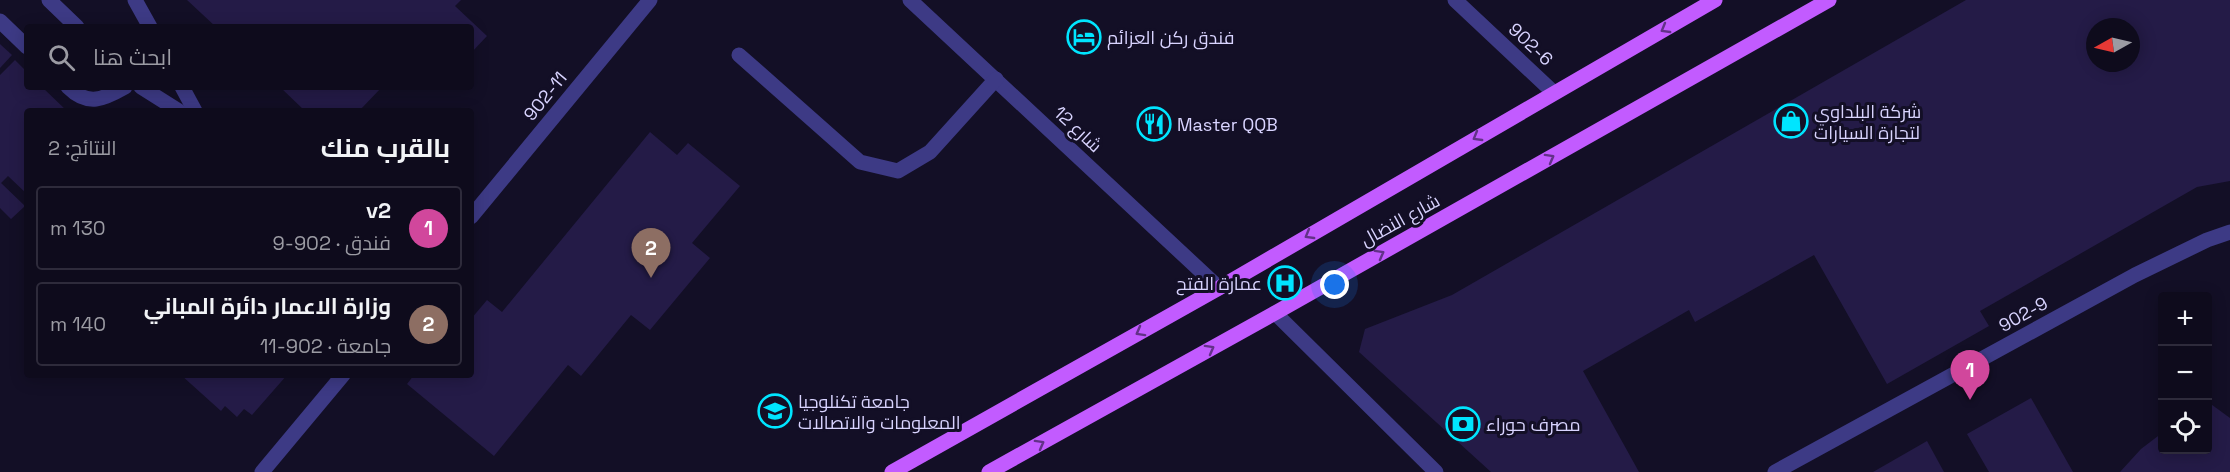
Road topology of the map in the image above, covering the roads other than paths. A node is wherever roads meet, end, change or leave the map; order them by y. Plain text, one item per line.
1 (49, 0) edge
2 (135, 0) edge
3 (650, 0) edge
4 (910, 0) edge
5 (1455, 0) edge
6 (1715, 0) edge
7 (1829, 0) edge
8 (0, 21) edge
9 (74, 24) edge
10 (148, 24) edge
11 (24, 44) edge
12 (739, 55) dead end
13 (996, 79) junction
14 (71, 90) edge
15 (119, 90) edge
16 (146, 90) edge
17 (184, 90) edge
18 (1553, 92) junction
19 (174, 108) edge
20 (193, 108) edge
21 (474, 213) edge
22 (2230, 232) edge
23 (1219, 288) junction
24 (1275, 314) junction
25 (341, 378) edge
26 (262, 472) edge
27 (892, 472) edge
28 (988, 472) edge
29 (1436, 472) edge
30 (1775, 472) edge

1 - 9 street
2 - 10 street
3 - 21 street, 902-11
4 - 13 street, شارع 12
5 - 18 street, 902-6
6 -> 18 main road, شارع النضال
24 -> 7 main road, شارع النضال
8 - 11 street
12 - 13 street
13 - 23 street, شارع 12
14 - 15 street
16 - 19 street
17 - 20 street
18 -> 23 main road, شارع النضال
22 - 30 street, 902-9
23 -> 27 main road, شارع النضال
28 -> 24 main road, شارع النضال
24 - 29 street
25 - 26 street

